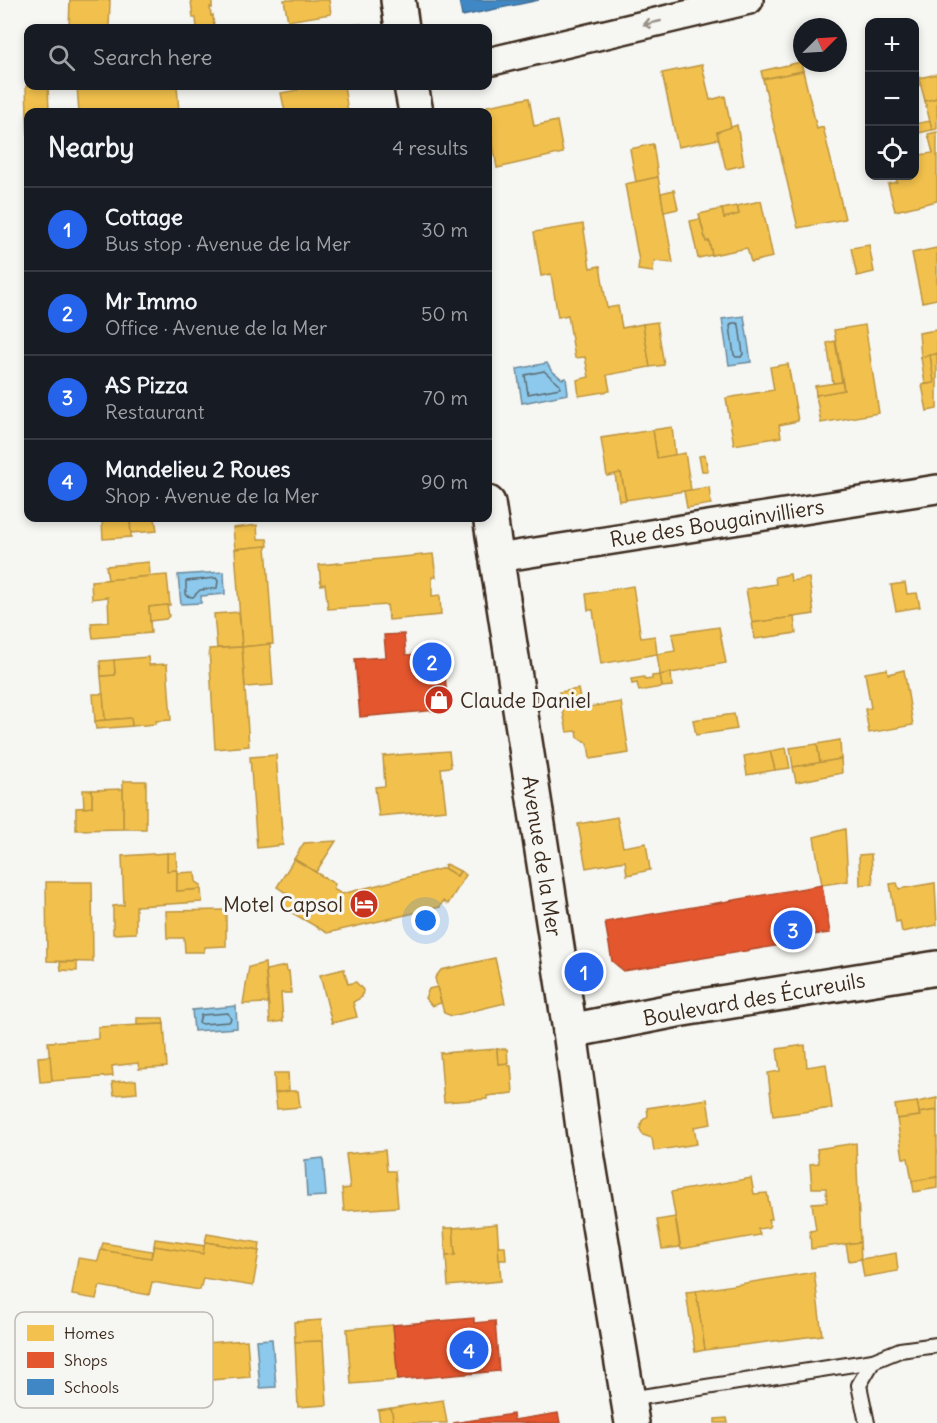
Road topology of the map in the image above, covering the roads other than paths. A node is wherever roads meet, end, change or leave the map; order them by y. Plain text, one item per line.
1 (398, 0) edge
2 (749, 0) edge
3 (401, 24) edge
4 (492, 61) edge
5 (412, 90) edge
6 (415, 108) edge
7 (937, 489) edge
8 (491, 522) edge
9 (498, 558) junction
10 (937, 968) edge
11 (570, 1031) junction
12 (937, 1345) edge
13 (873, 1361) junction
14 (631, 1411) edge
15 (867, 1423) edge

1 - 3 main road
2 -> 4 street
5 - 6 main road
7 - 9 street, Rue des Bougainvilliers
8 - 9 main road, Avenue de la Mer
9 - 11 main road, Avenue de la Mer
10 - 11 main road, Boulevard des Écureuils
11 - 14 main road, Avenue de la Mer
12 - 13 lane
13 - 14 lane
13 - 15 lane

